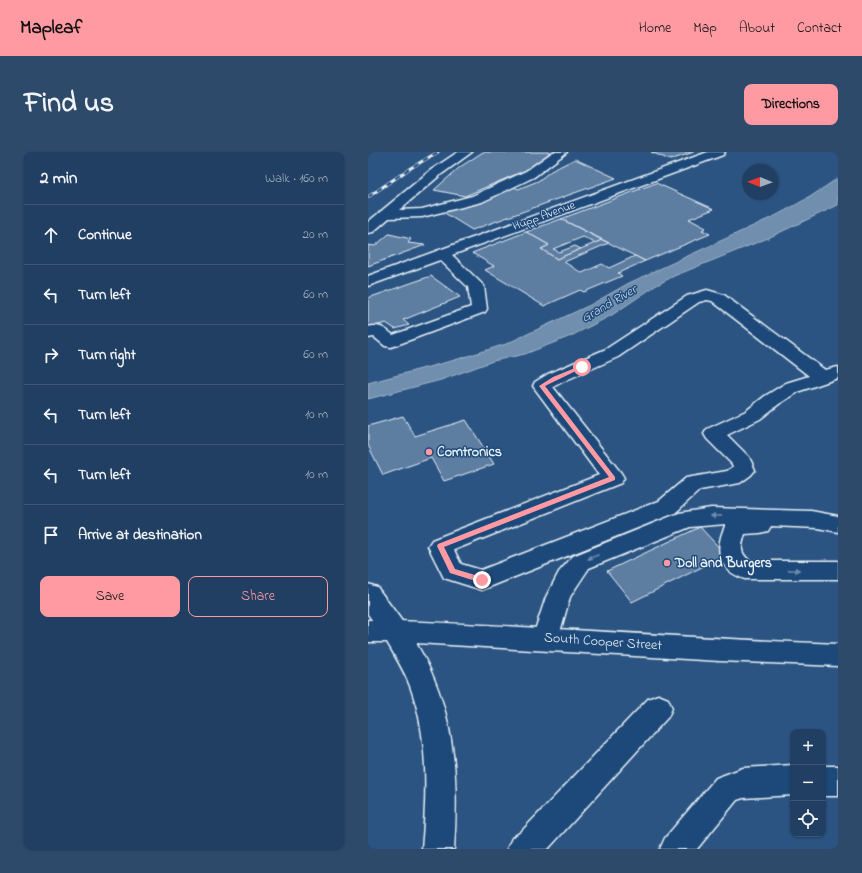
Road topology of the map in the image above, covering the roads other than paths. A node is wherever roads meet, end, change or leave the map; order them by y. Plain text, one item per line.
1 (466, 152) edge
2 (561, 152) edge
3 (719, 152) edge
4 (405, 198) junction
5 (422, 213) junction
6 (386, 214) junction
7 (368, 229) edge
8 (442, 254) junction
9 (368, 281) edge
10 (368, 333) edge
11 (830, 374) edge
12 (834, 523) edge
13 (838, 570) edge
14 (368, 594) edge
15 (382, 631) edge
16 (545, 639) junction
17 (838, 655) edge
18 (658, 708) dead end
19 (790, 780) edge
20 (826, 781) edge
21 (838, 781) edge
22 (438, 849) edge
23 (523, 849) edge
24 (676, 849) edge

1 - 4 street
2 - 5 street
3 - 8 street, Hupp Avenue
4 - 5 street
4 - 6 street
5 - 6 street
6 - 7 street
8 - 9 street, Hupp Avenue
8 - 10 street
11 - 11 street
12 -> 13 street
12 -> 16 street
14 - 15 street
15 - 16 street, South Cooper Street
15 - 22 street
16 - 17 street, South Cooper Street
18 - 23 street
19 - 24 street
20 - 21 street

